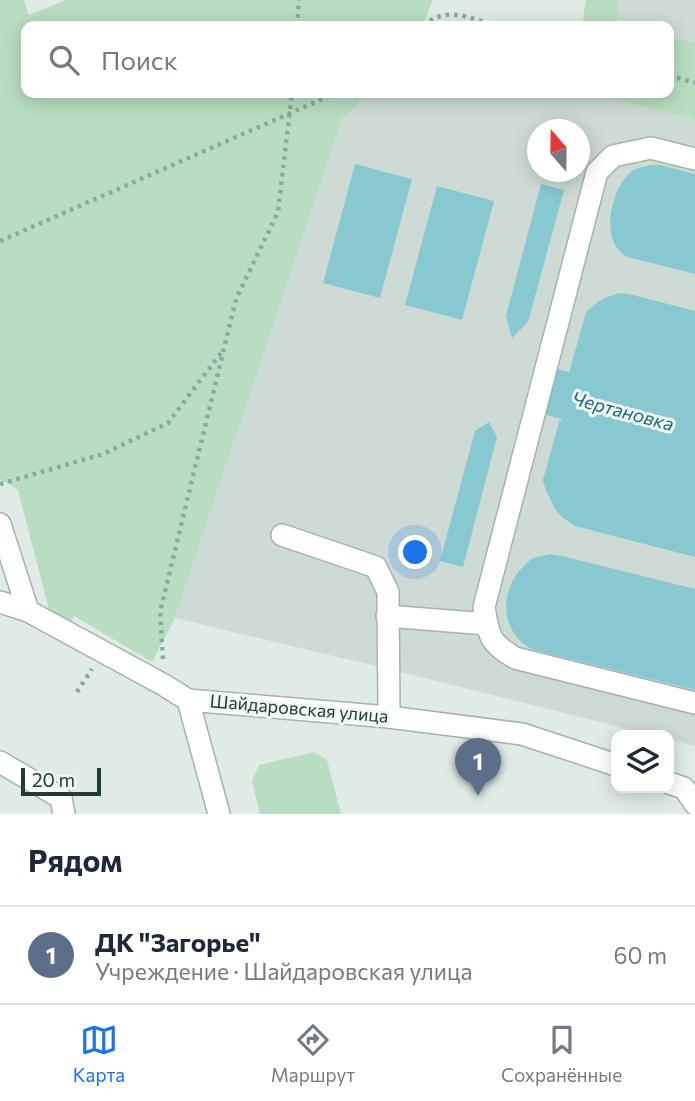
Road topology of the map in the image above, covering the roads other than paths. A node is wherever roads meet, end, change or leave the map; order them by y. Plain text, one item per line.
1 (695, 159) edge
2 (0, 524) edge
3 (282, 535) dead end
4 (0, 602) edge
5 (28, 611) junction
6 (387, 616) junction
7 (487, 624) junction
8 (188, 700) junction
9 (695, 703) edge
10 (388, 717) junction
11 (0, 762) edge
12 (611, 763) edge
13 (674, 785) edge
14 (695, 804) edge
15 (64, 814) edge
16 (219, 814) edge

1 - 7 street
2 - 5 street
3 - 6 street
4 - 5 street, Шайдаровская улица
5 - 8 street, Шайдаровская улица
6 - 7 street
6 - 10 street
7 - 9 street
8 - 10 street, Шайдаровская улица
8 - 16 street
10 - 12 street, Шайдаровская улица
11 - 15 street
13 - 14 street

